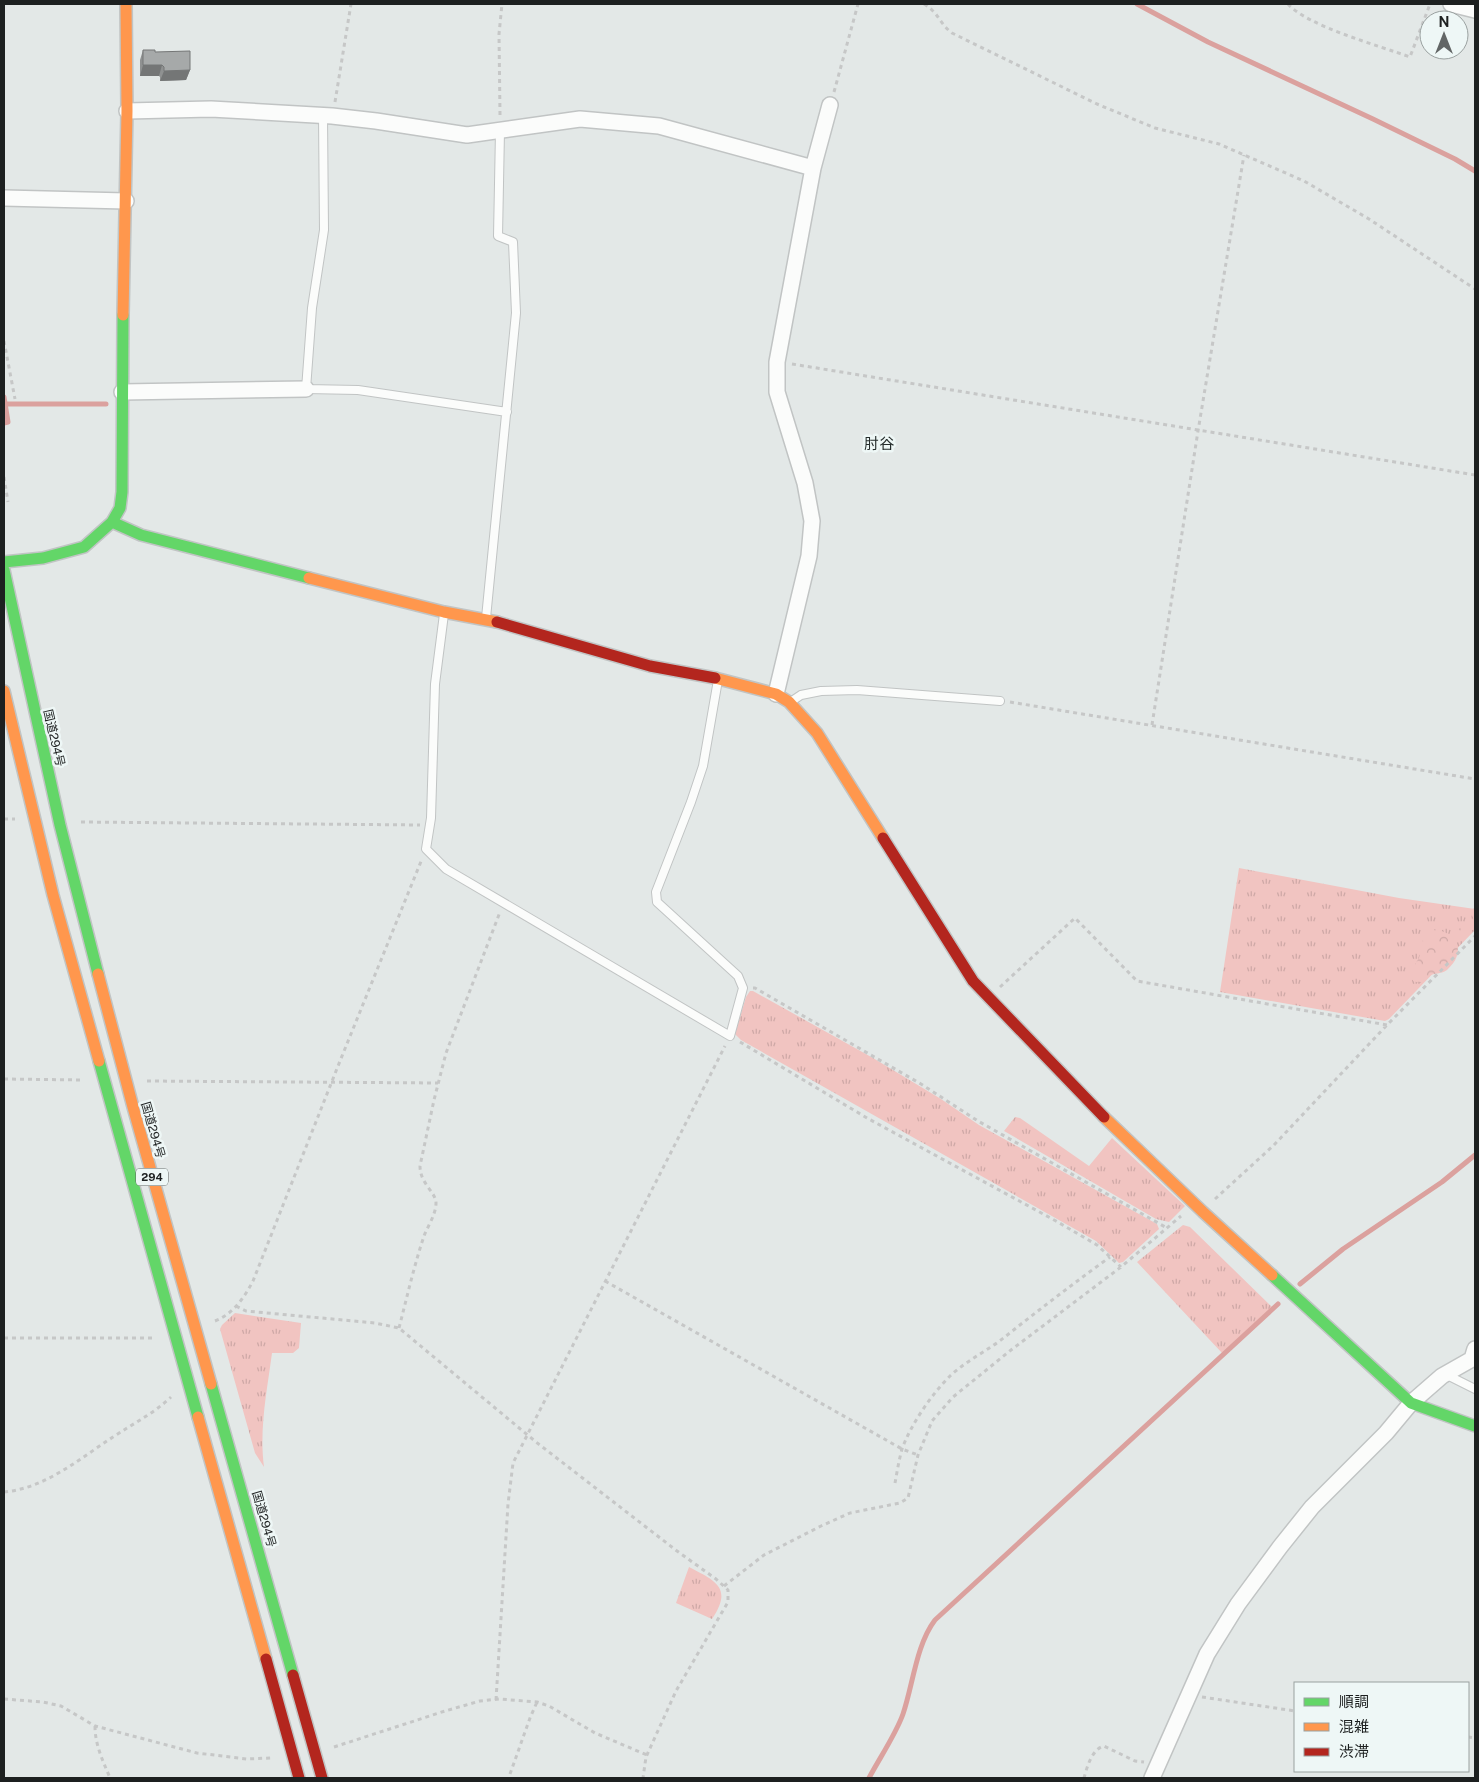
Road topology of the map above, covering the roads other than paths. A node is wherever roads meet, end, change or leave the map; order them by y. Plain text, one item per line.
1 (126, 4) edge
2 (1451, 4) edge
3 (1475, 10) edge
4 (830, 105) road end
5 (127, 111) junction
6 (328, 115) junction
7 (500, 131) junction
8 (813, 168) junction
9 (4, 198) edge
10 (126, 201) junction
11 (306, 389) junction
12 (122, 392) junction
13 (507, 412) junction
14 (112, 522) junction
15 (4, 562) edge
16 (4, 570) edge
17 (444, 612) junction
18 (486, 619) junction
19 (718, 679) junction
20 (4, 691) edge
21 (776, 694) junction
22 (1000, 701) road end
23 (789, 702) junction
24 (1475, 1349) edge
25 (1445, 1374) junction
26 (1475, 1389) edge
27 (1411, 1403) junction
28 (1475, 1426) edge
29 (299, 1778) edge
30 (322, 1778) edge
31 (1152, 1778) edge

1 - 5 main road
2 - 3 street
4 - 8 street
5 - 6 street
5 - 10 main road
6 - 7 street
6 - 11 lane
7 - 8 street
7 - 13 lane
8 - 21 street
9 - 10 street
10 - 12 main road
11 - 12 street
11 - 13 lane
12 - 14 main road
13 - 18 lane
14 - 15 main road
14 - 17 main road
16 - 30 main road, 国道294号 / 294
17 - 18 main road
17 - 19 lane
18 - 19 main road
19 - 21 main road
20 - 29 main road, 294
21 - 23 main road
22 - 23 lane
23 - 27 main road
24 - 25 street
25 - 26 lane
25 - 27 street
27 - 28 main road
27 - 31 street

